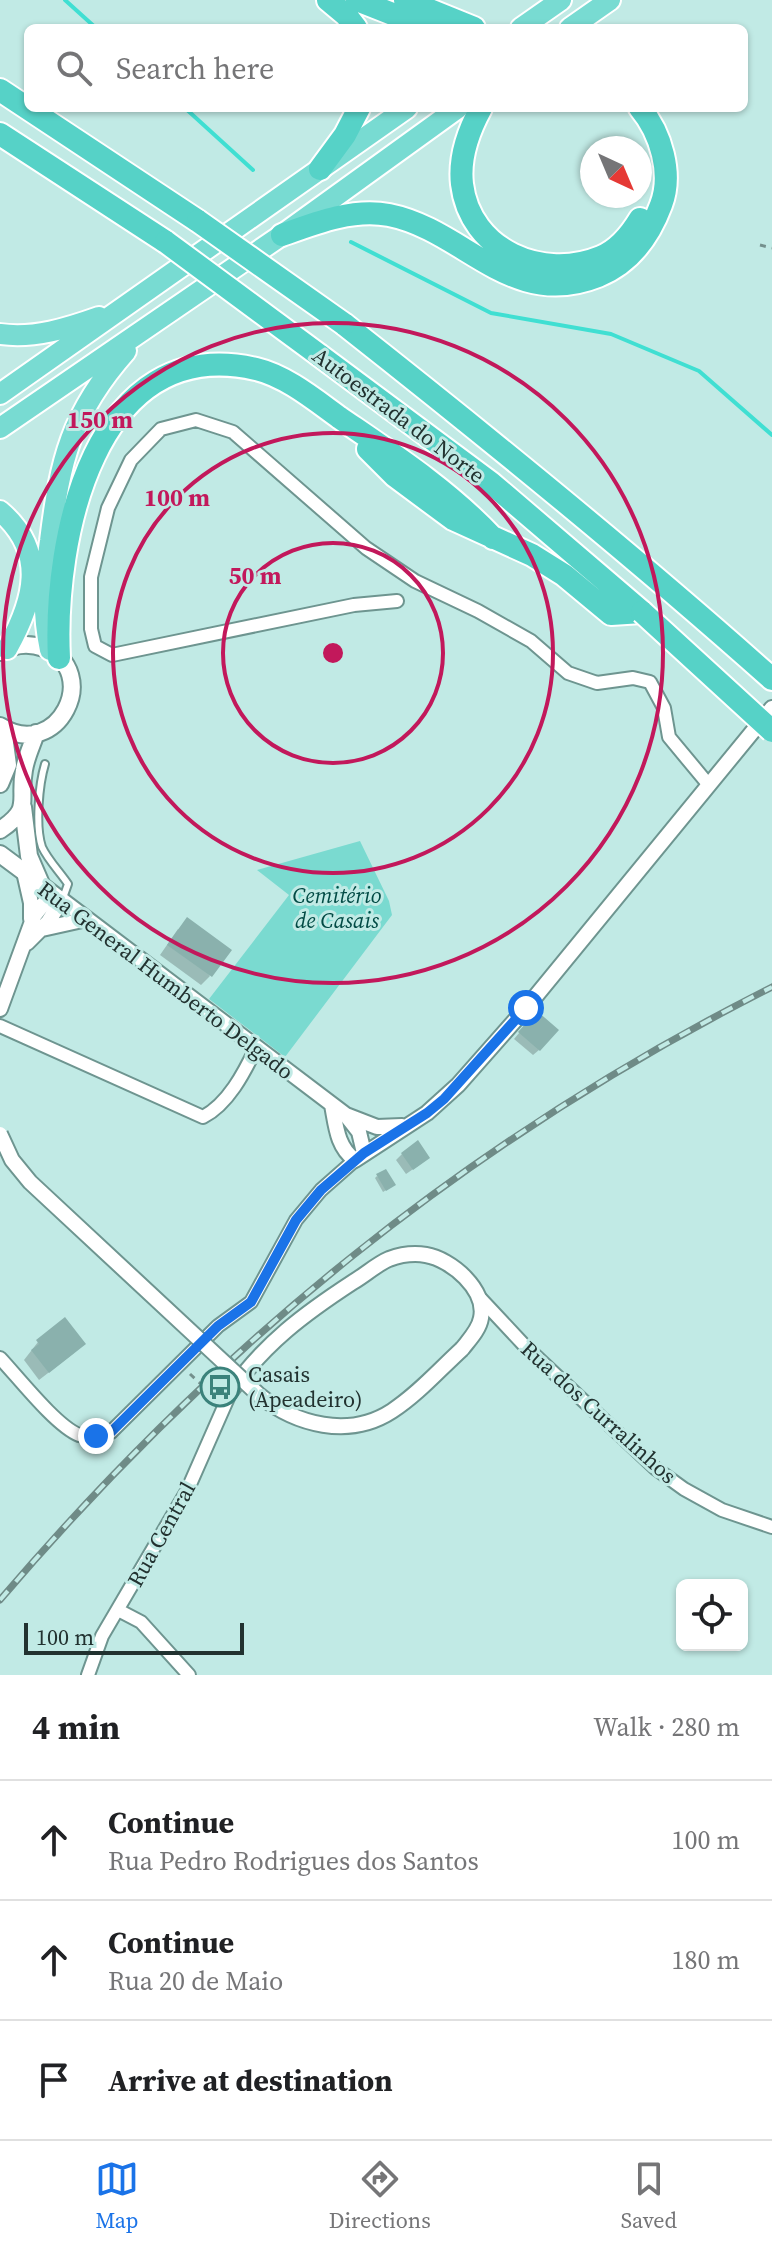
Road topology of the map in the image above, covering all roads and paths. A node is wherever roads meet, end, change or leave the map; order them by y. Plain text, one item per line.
1 (328, 0) edge
2 (357, 0) edge
3 (405, 0) edge
4 (561, 0) edge
5 (610, 0) edge
6 (527, 23) edge
7 (353, 24) edge
8 (418, 24) edge
9 (464, 24) edge
10 (576, 24) edge
11 (0, 82) edge
12 (0, 90) edge
13 (21, 104) junction
14 (24, 106) edge
15 (33, 112) edge
16 (357, 112) edge
17 (401, 112) edge
18 (452, 112) edge
19 (479, 112) edge
20 (624, 112) edge
21 (642, 112) edge
22 (0, 134) edge
23 (320, 169) junction
24 (282, 235) junction
25 (760, 245) dead end
26 (772, 248) edge
27 (125, 307) junction
28 (161, 318) junction
29 (0, 334) edge
30 (0, 394) edge
31 (0, 428) edge
32 (0, 511) edge
33 (397, 601) dead end
34 (642, 612) junction
35 (4, 651) edge
36 (55, 654) junction
37 (772, 679) edge
38 (772, 708) edge
39 (2, 727) edge
40 (772, 731) edge
41 (36, 733) junction
42 (45, 764) dead end
43 (0, 784) edge
44 (708, 784) junction
45 (23, 807) junction
46 (0, 830) edge
47 (0, 854) edge
48 (24, 872) junction
49 (51, 892) junction
50 (87, 919) junction
51 (36, 926) junction
52 (0, 1009) edge
53 (0, 1026) edge
54 (256, 1048) junction
55 (332, 1105) junction
56 (346, 1115) junction
57 (407, 1126) junction
58 (0, 1134) edge
59 (360, 1157) junction
60 (481, 1299) junction
61 (0, 1358) edge
62 (178, 1366) junction
63 (232, 1389) junction
64 (772, 1527) edge
65 (118, 1610) junction
66 (88, 1675) edge
67 (189, 1675) edge

1 - 7 highway
2 - 8 highway
3 - 9 highway
4 - 6 highway
5 - 10 highway
11 - 13 highway
12 - 13 highway, Autoestrada do Norte
13 - 14 highway, Autoestrada do Norte, bridge
15 - 37 highway, Autoestrada do Norte, bridge
16 - 23 highway
17 - 23 highway
18 - 24 highway
19 - 20 highway
21 - 24 highway
22 - 34 highway, Autoestrada do Norte, bridge
23 - 27 highway
24 - 28 highway
25 - 26 path
27 - 29 highway
27 - 30 highway
28 - 31 highway
28 - 36 highway
32 - 35 highway
33 - 44 street
34 - 36 highway
34 - 40 highway, Autoestrada do Norte, bridge
35 - 36 main road
36 - 41 main road
38 - 44 street
39 - 41 main road
39 - 43 main road
41 - 45 main road
42 - 49 lane
44 - 57 street
45 - 46 main road
45 - 49 main road
47 - 48 main road, Rua General Humberto Delgado
48 - 49 main road, Rua General Humberto Delgado
48 - 51 street
49 - 50 street, Rua General Humberto Delgado
49 - 51 street
50 - 51 street
50 - 54 street, Rua General Humberto Delgado
51 - 52 street
53 - 54 street
54 - 55 street, Rua General Humberto Delgado
55 - 56 street, Rua General Humberto Delgado
55 - 59 street
56 - 57 street, Rua General Humberto Delgado
56 - 59 street
57 - 59 street
58 - 60 street, bridge
59 - 62 street
60 - 63 street
60 - 64 street, Rua dos Curralinhos
61 - 62 street
62 - 63 path
63 - 65 street, Rua Central
65 - 66 street, Rua Central
65 - 67 street

